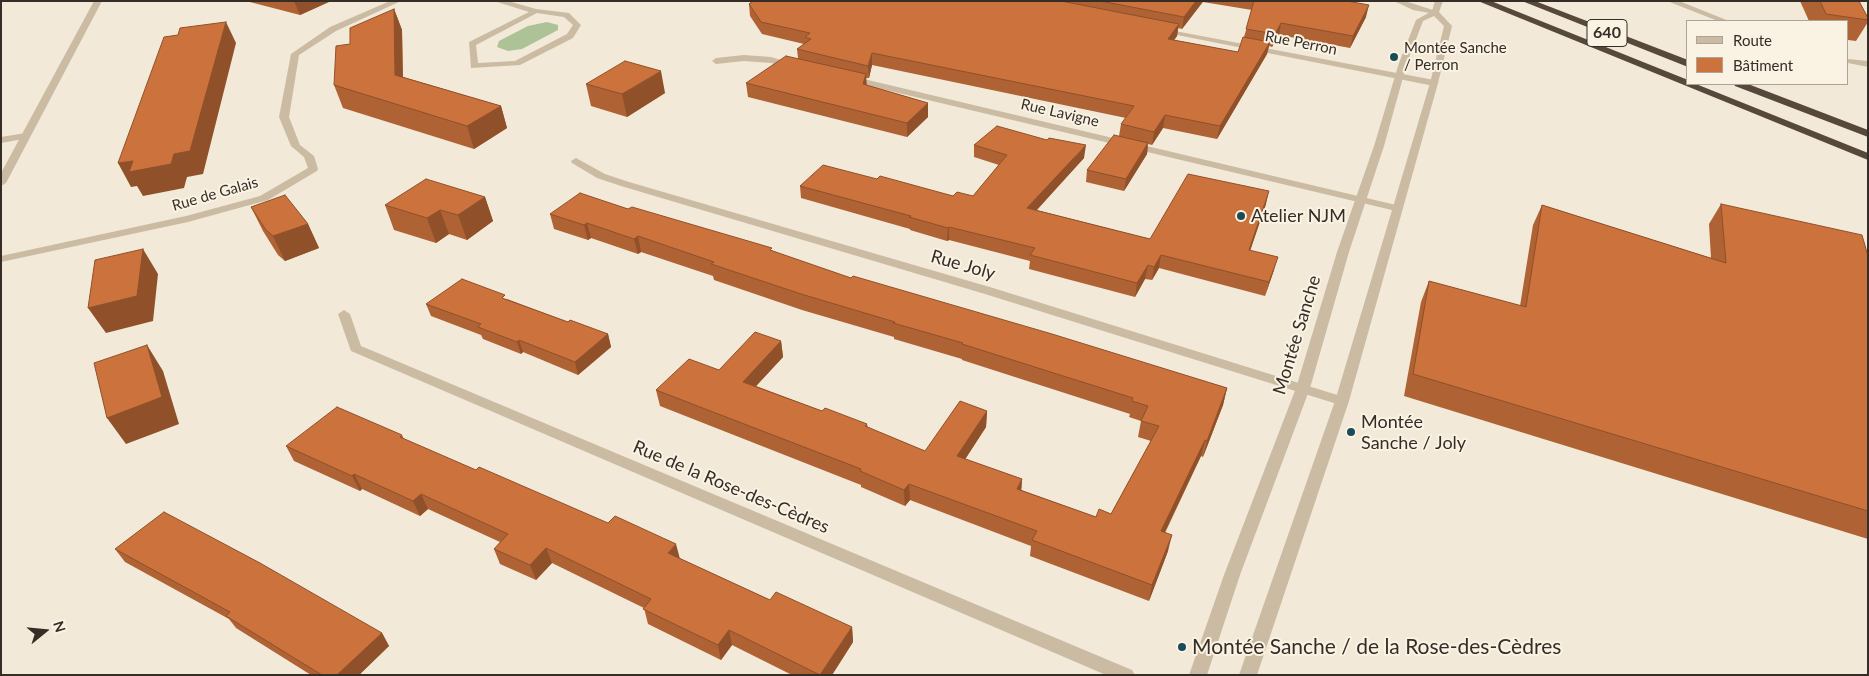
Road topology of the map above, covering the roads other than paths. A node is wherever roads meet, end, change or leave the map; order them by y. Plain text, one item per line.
1 (98, 1) edge
2 (397, 1) edge
3 (498, 1) edge
4 (1398, 1) edge
5 (1439, 1) edge
6 (1482, 1) edge
7 (1526, 1) edge
8 (1671, 1) edge
9 (536, 11) junction
10 (1435, 12) junction
11 (1722, 20) edge
12 (1152, 28) edge
13 (716, 61) dead end
14 (1849, 61) edge
15 (1686, 63) edge
16 (1868, 64) edge
17 (807, 68) edge
18 (1399, 76) junction
19 (843, 77) edge
20 (1434, 83) junction
21 (1686, 83) edge
22 (1691, 85) edge
23 (1742, 85) edge
24 (1868, 134) edge
25 (26, 136) junction
26 (1, 140) edge
27 (1868, 156) edge
28 (576, 161) dead end
29 (1, 183) edge
30 (1360, 200) junction
31 (1396, 208) junction
32 (1, 259) edge
33 (344, 314) dead end
34 (1303, 388) junction
35 (1342, 401) junction
36 (1126, 675) edge
37 (1198, 675) edge
38 (1248, 675) edge

1 - 25 street
2 - 32 street, Rue de Galais
3 - 9 street
4 - 10 street
5 - 10 street, Montée Sanche
6 - 21 highway, 640
7 - 15 highway, 640
8 - 11 street
9 - 9 street
10 - 18 street, Montée Sanche
10 - 20 street
12 - 18 street, Rue Perron
13 - 17 street
14 - 16 street
18 - 20 street, Rue Perron
18 - 30 street, Montée Sanche
19 - 30 street, Rue Lavigne
20 - 31 street
22 - 27 highway, 640
23 - 24 highway
25 - 26 street
25 - 29 street
28 - 34 street, Rue Joly
30 - 31 street, Rue Lavigne
30 - 34 street, Montée Sanche
31 - 35 street
33 - 36 street, Rue de la Rose-des-Cèdres
34 - 35 street, Rue Joly
34 - 37 street, Montée Sanche
35 - 38 street

